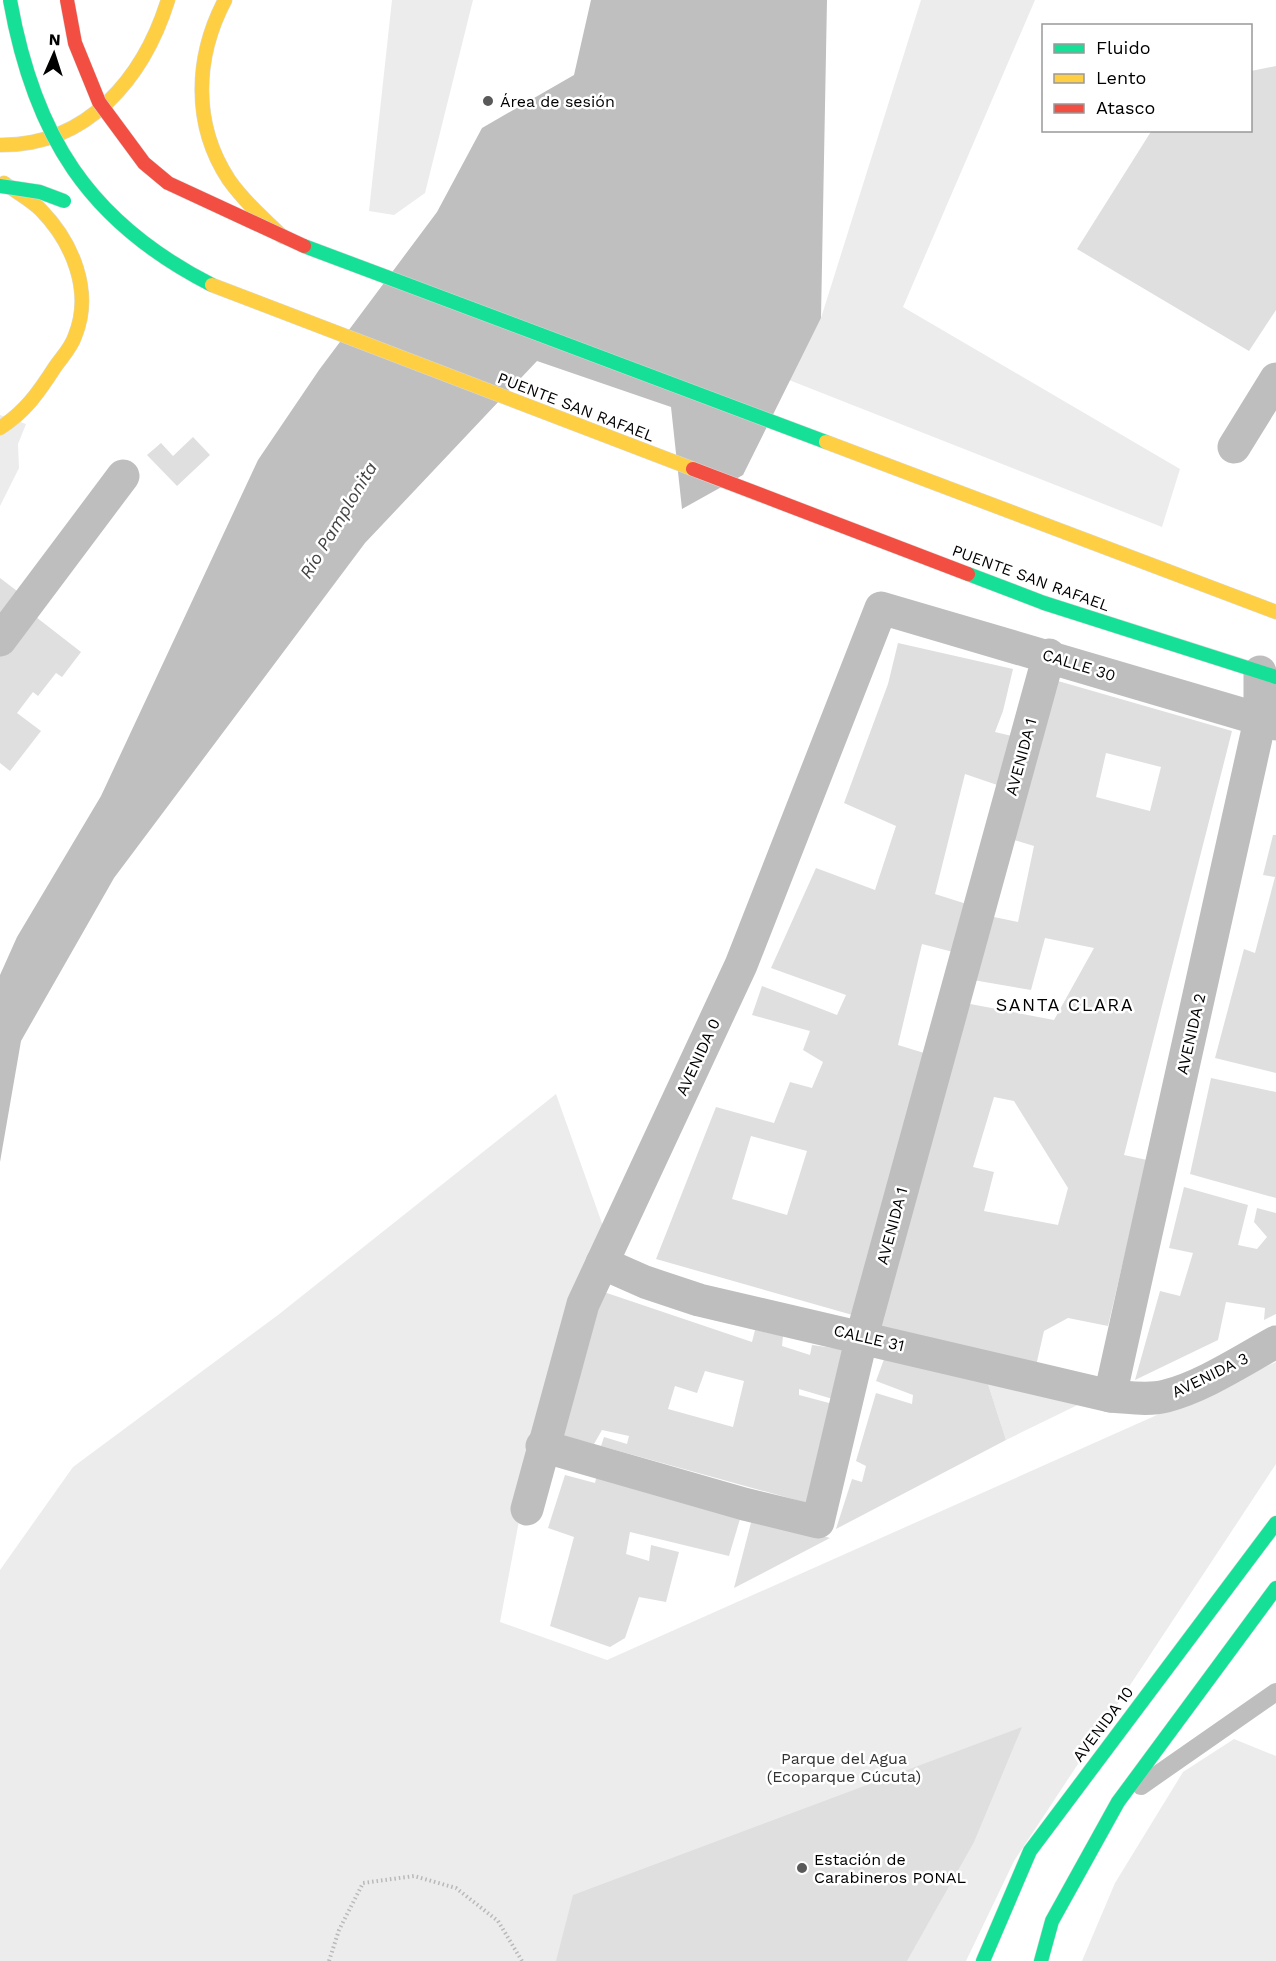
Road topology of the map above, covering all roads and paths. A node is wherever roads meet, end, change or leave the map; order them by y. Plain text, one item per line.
1 (10, 0) edge
2 (67, 0) edge
3 (168, 0) edge
4 (182, 0) edge
5 (225, 0) edge
6 (162, 21) junction
7 (0, 145) edge
8 (0, 180) edge
9 (0, 186) edge
10 (130, 233) junction
11 (284, 239) junction
12 (1276, 379) edge
13 (0, 429) edge
14 (1234, 447) dead end
15 (123, 476) dead end
16 (881, 608) joint
17 (1276, 612) edge
18 (0, 640) edge
19 (1049, 655) junction
20 (1268, 674) edge
21 (1268, 722) edge
22 (602, 1263) junction
23 (862, 1336) junction
24 (1276, 1342) edge
25 (1125, 1397) junction
26 (542, 1446) junction
27 (527, 1509) dead end
28 (1276, 1523) edge
29 (1276, 1588) edge
30 (1276, 1692) edge
31 (1118, 1802) junction
32 (329, 1961) edge
33 (522, 1961) edge
34 (983, 1961) edge
35 (1041, 1961) edge

1 - 10 main road, PUENTE SAN RAFAEL, bridge
2 - 11 main road, bridge
3 - 6 main road
4 - 6 main road
5 - 11 main road, bridge
6 - 7 main road
8 - 13 main road
9 - 10 main road, bridge
10 - 20 main road, PUENTE SAN RAFAEL, bridge
11 - 17 main road, bridge
12 - 14 street
15 - 18 street
16 - 19 street, CALLE 30
16 - 22 street, AVENIDA 0
19 - 21 street, CALLE 30
19 - 23 street, AVENIDA 1
20 - 21 street, AVENIDA 2
21 - 25 street, AVENIDA 2
22 - 23 street, CALLE 31
22 - 26 street, AVENIDA 0
23 - 25 street, CALLE 31
23 - 26 street, AVENIDA 1
24 - 25 street, AVENIDA 3
26 - 27 street, AVENIDA 0
28 - 34 main road, AVENIDA 10
29 - 31 main road
30 - 31 lane
31 - 35 main road
32 - 33 path

